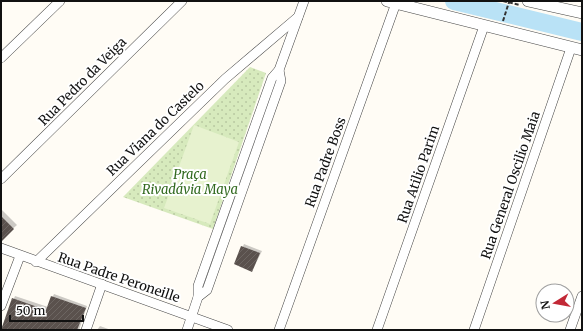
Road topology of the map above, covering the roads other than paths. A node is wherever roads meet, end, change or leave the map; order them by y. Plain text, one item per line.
1 (60, 1) edge
2 (182, 1) edge
3 (304, 1) edge
4 (528, 1) edge
5 (392, 2) edge
6 (582, 13) edge
7 (298, 17) junction
8 (484, 26) junction
9 (576, 49) edge
10 (1, 58) edge
11 (1, 180) edge
12 (1, 248) edge
13 (20, 256) junction
14 (36, 262) junction
15 (102, 284) junction
16 (582, 296) edge
17 (1, 306) edge
18 (192, 316) junction
19 (86, 330) edge
20 (187, 330) edge
21 (228, 330) edge
22 (279, 330) edge
23 (377, 330) edge
24 (474, 330) edge
25 (570, 330) edge

1 - 10 street
2 - 11 street, Rua Pedro da Veiga
3 - 7 street
4 - 6 street
5 - 8 street
5 - 22 street, Rua Padre Boss
7 - 14 street, Rua Viana do Castelo
7 - 18 street
8 - 9 street
8 - 23 street, Rua Atilio Parim
9 - 24 street, Rua General Oscilio Maia
12 - 13 street, Rua Padre Peroneille
13 - 14 street, Rua Padre Peroneille
13 - 17 street
14 - 15 street, Rua Padre Peroneille
15 - 18 street, Rua Padre Peroneille
15 - 19 street
16 - 25 street
18 - 20 street
18 - 21 street, Rua Padre Peroneille

